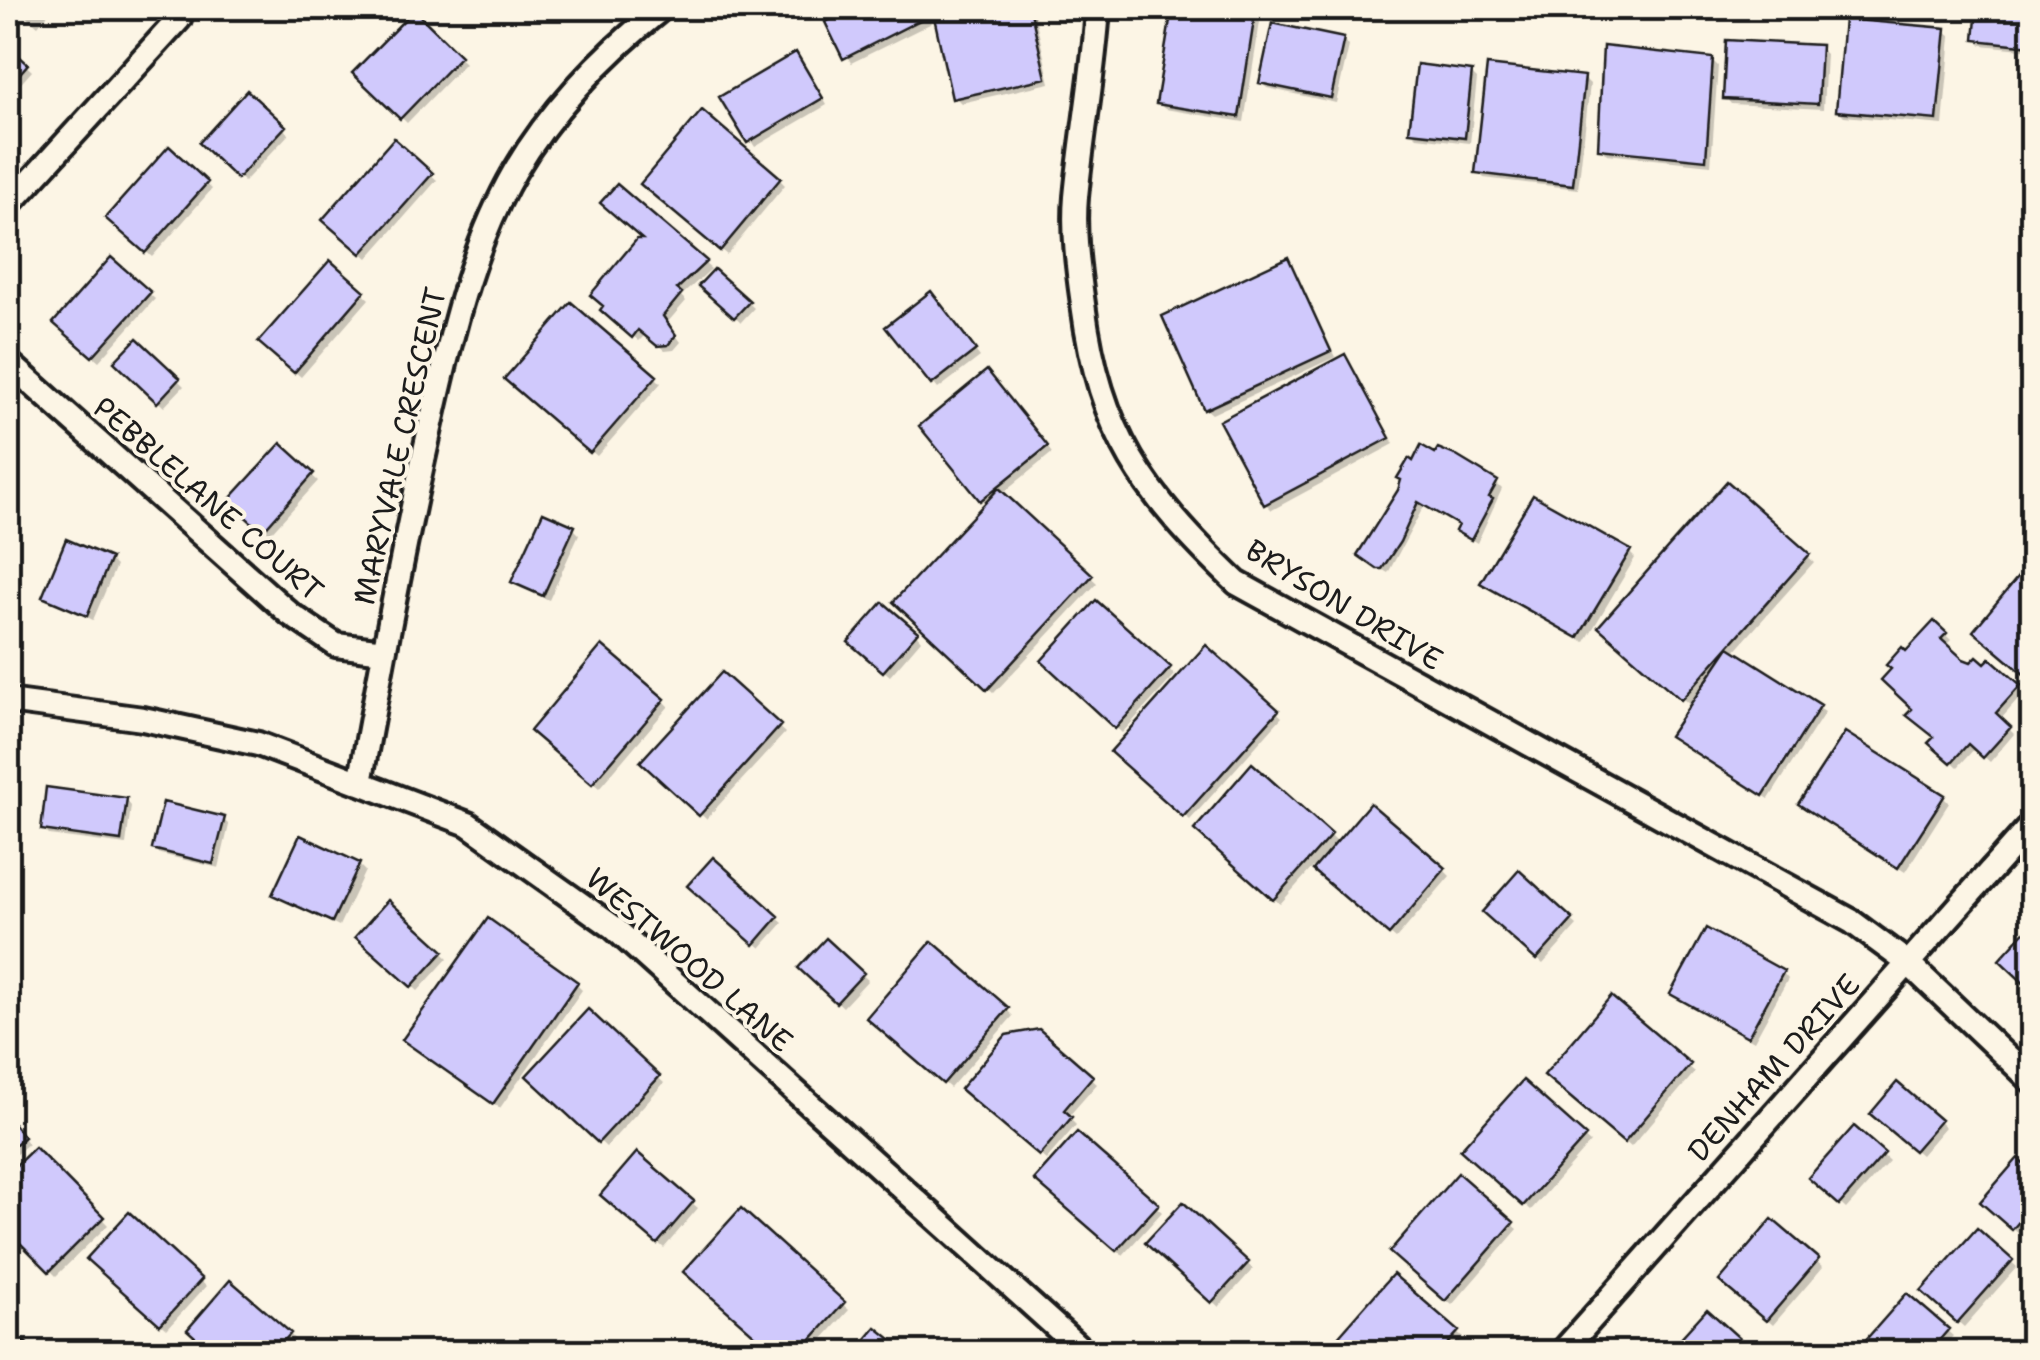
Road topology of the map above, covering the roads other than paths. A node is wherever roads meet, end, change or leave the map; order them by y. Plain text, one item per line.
1 (662, 8) edge
2 (1098, 8) edge
3 (179, 18) dead end
4 (8, 206) edge
5 (8, 362) edge
6 (384, 651) junction
7 (8, 701) edge
8 (360, 783) junction
9 (2032, 824) edge
10 (1908, 963) junction
11 (2032, 1081) edge
12 (8, 1346) edge
13 (16, 1352) edge
14 (1084, 1352) edge
15 (1562, 1352) edge

1 - 6 street, MARYVALE CRESCENT
2 - 10 street, BRYSON DRIVE
3 - 4 street
5 - 6 street, PEBBLELANE COURT
6 - 8 street, MARYVALE CRESCENT
7 - 8 street, WESTWOOD LANE
8 - 14 street, WESTWOOD LANE
9 - 10 street, DENHAM DRIVE
10 - 11 street, BRYSON DRIVE
10 - 15 street, DENHAM DRIVE
12 - 13 street

